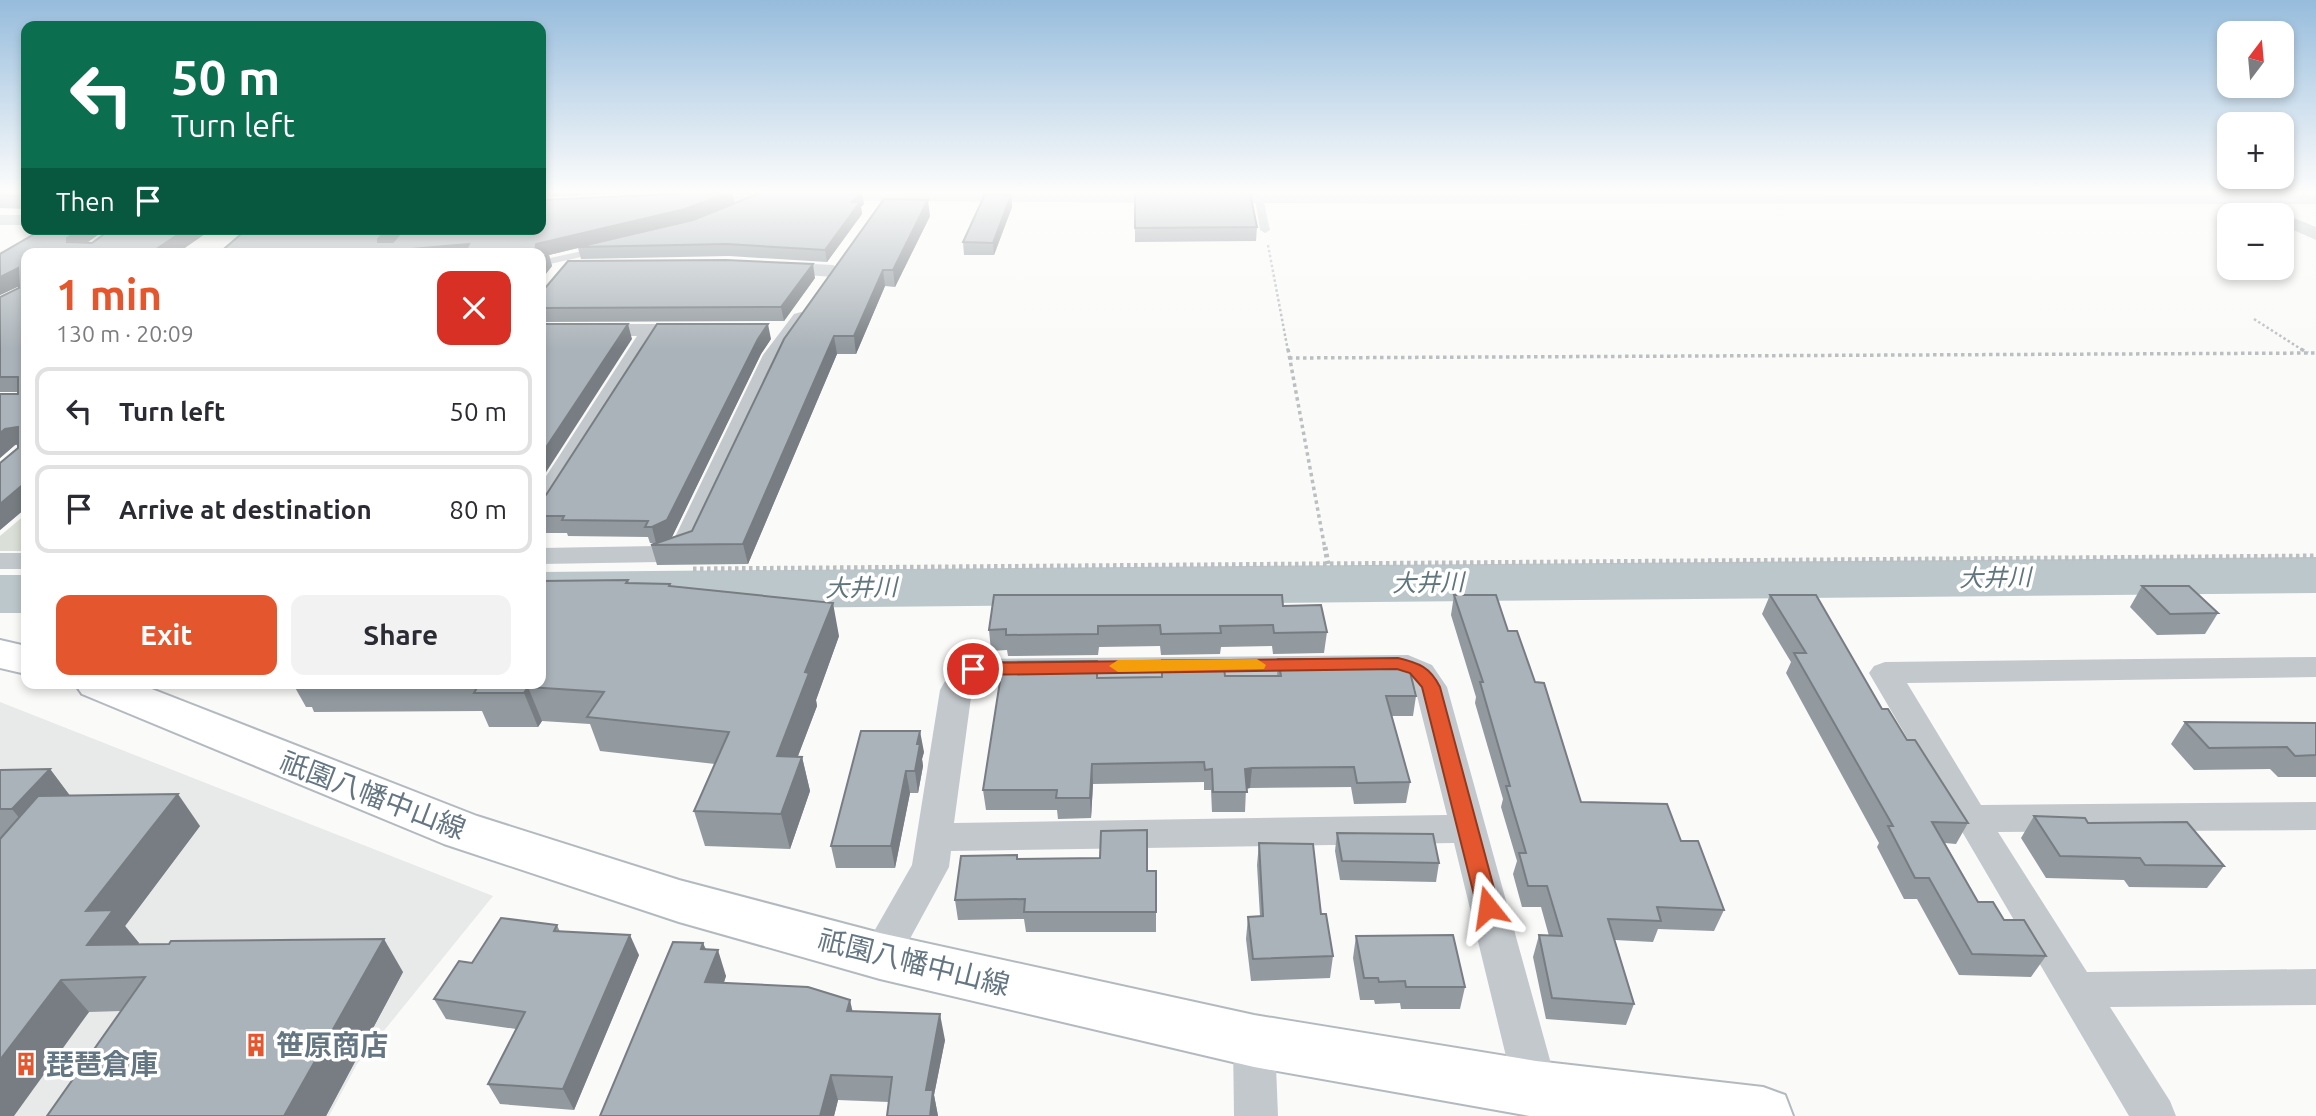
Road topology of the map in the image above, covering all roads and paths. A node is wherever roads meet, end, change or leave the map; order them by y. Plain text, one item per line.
1 (1268, 245) edge
2 (608, 257) edge
3 (546, 264) edge
4 (561, 267) joint
5 (757, 267) edge
6 (2254, 319) dead end
7 (546, 330) edge
8 (652, 330) junction
9 (715, 330) edge
10 (2308, 353) junction
11 (2316, 353) edge
12 (1289, 358) junction
13 (546, 496) edge
14 (546, 556) edge
15 (2316, 556) edge
16 (0, 561) edge
17 (21, 561) edge
18 (1328, 564) junction
19 (683, 569) dead end
20 (0, 654) edge
21 (21, 659) edge
22 (2316, 667) edge
23 (109, 689) edge
24 (2316, 816) edge
25 (1971, 819) junction
26 (1468, 829) junction
27 (935, 837) junction
28 (880, 956) junction
29 (2316, 987) edge
30 (2075, 990) junction
31 (1254, 1041) junction
32 (1536, 1089) junction
33 (1256, 1116) edge
34 (1763, 1116) edge
35 (2154, 1116) edge

1 - 12 path
2 - 4 street
3 - 4 lane
5 - 14 street
6 - 10 path
7 - 8 street
8 - 9 street
8 - 13 street
10 - 11 path
10 - 12 path
12 - 18 path
15 - 18 path
16 - 17 street
18 - 19 path
20 - 21 main road
22 - 25 street
23 - 28 main road, 祇園八幡中山線
24 - 25 street
25 - 30 street
26 - 27 street
26 - 27 street
26 - 32 street
27 - 28 street
28 - 31 main road, 祇園八幡中山線
29 - 30 street
30 - 35 street
31 - 32 main road, 祇園八幡中山線
31 - 33 street
32 - 34 main road, 祇園八幡中山線

